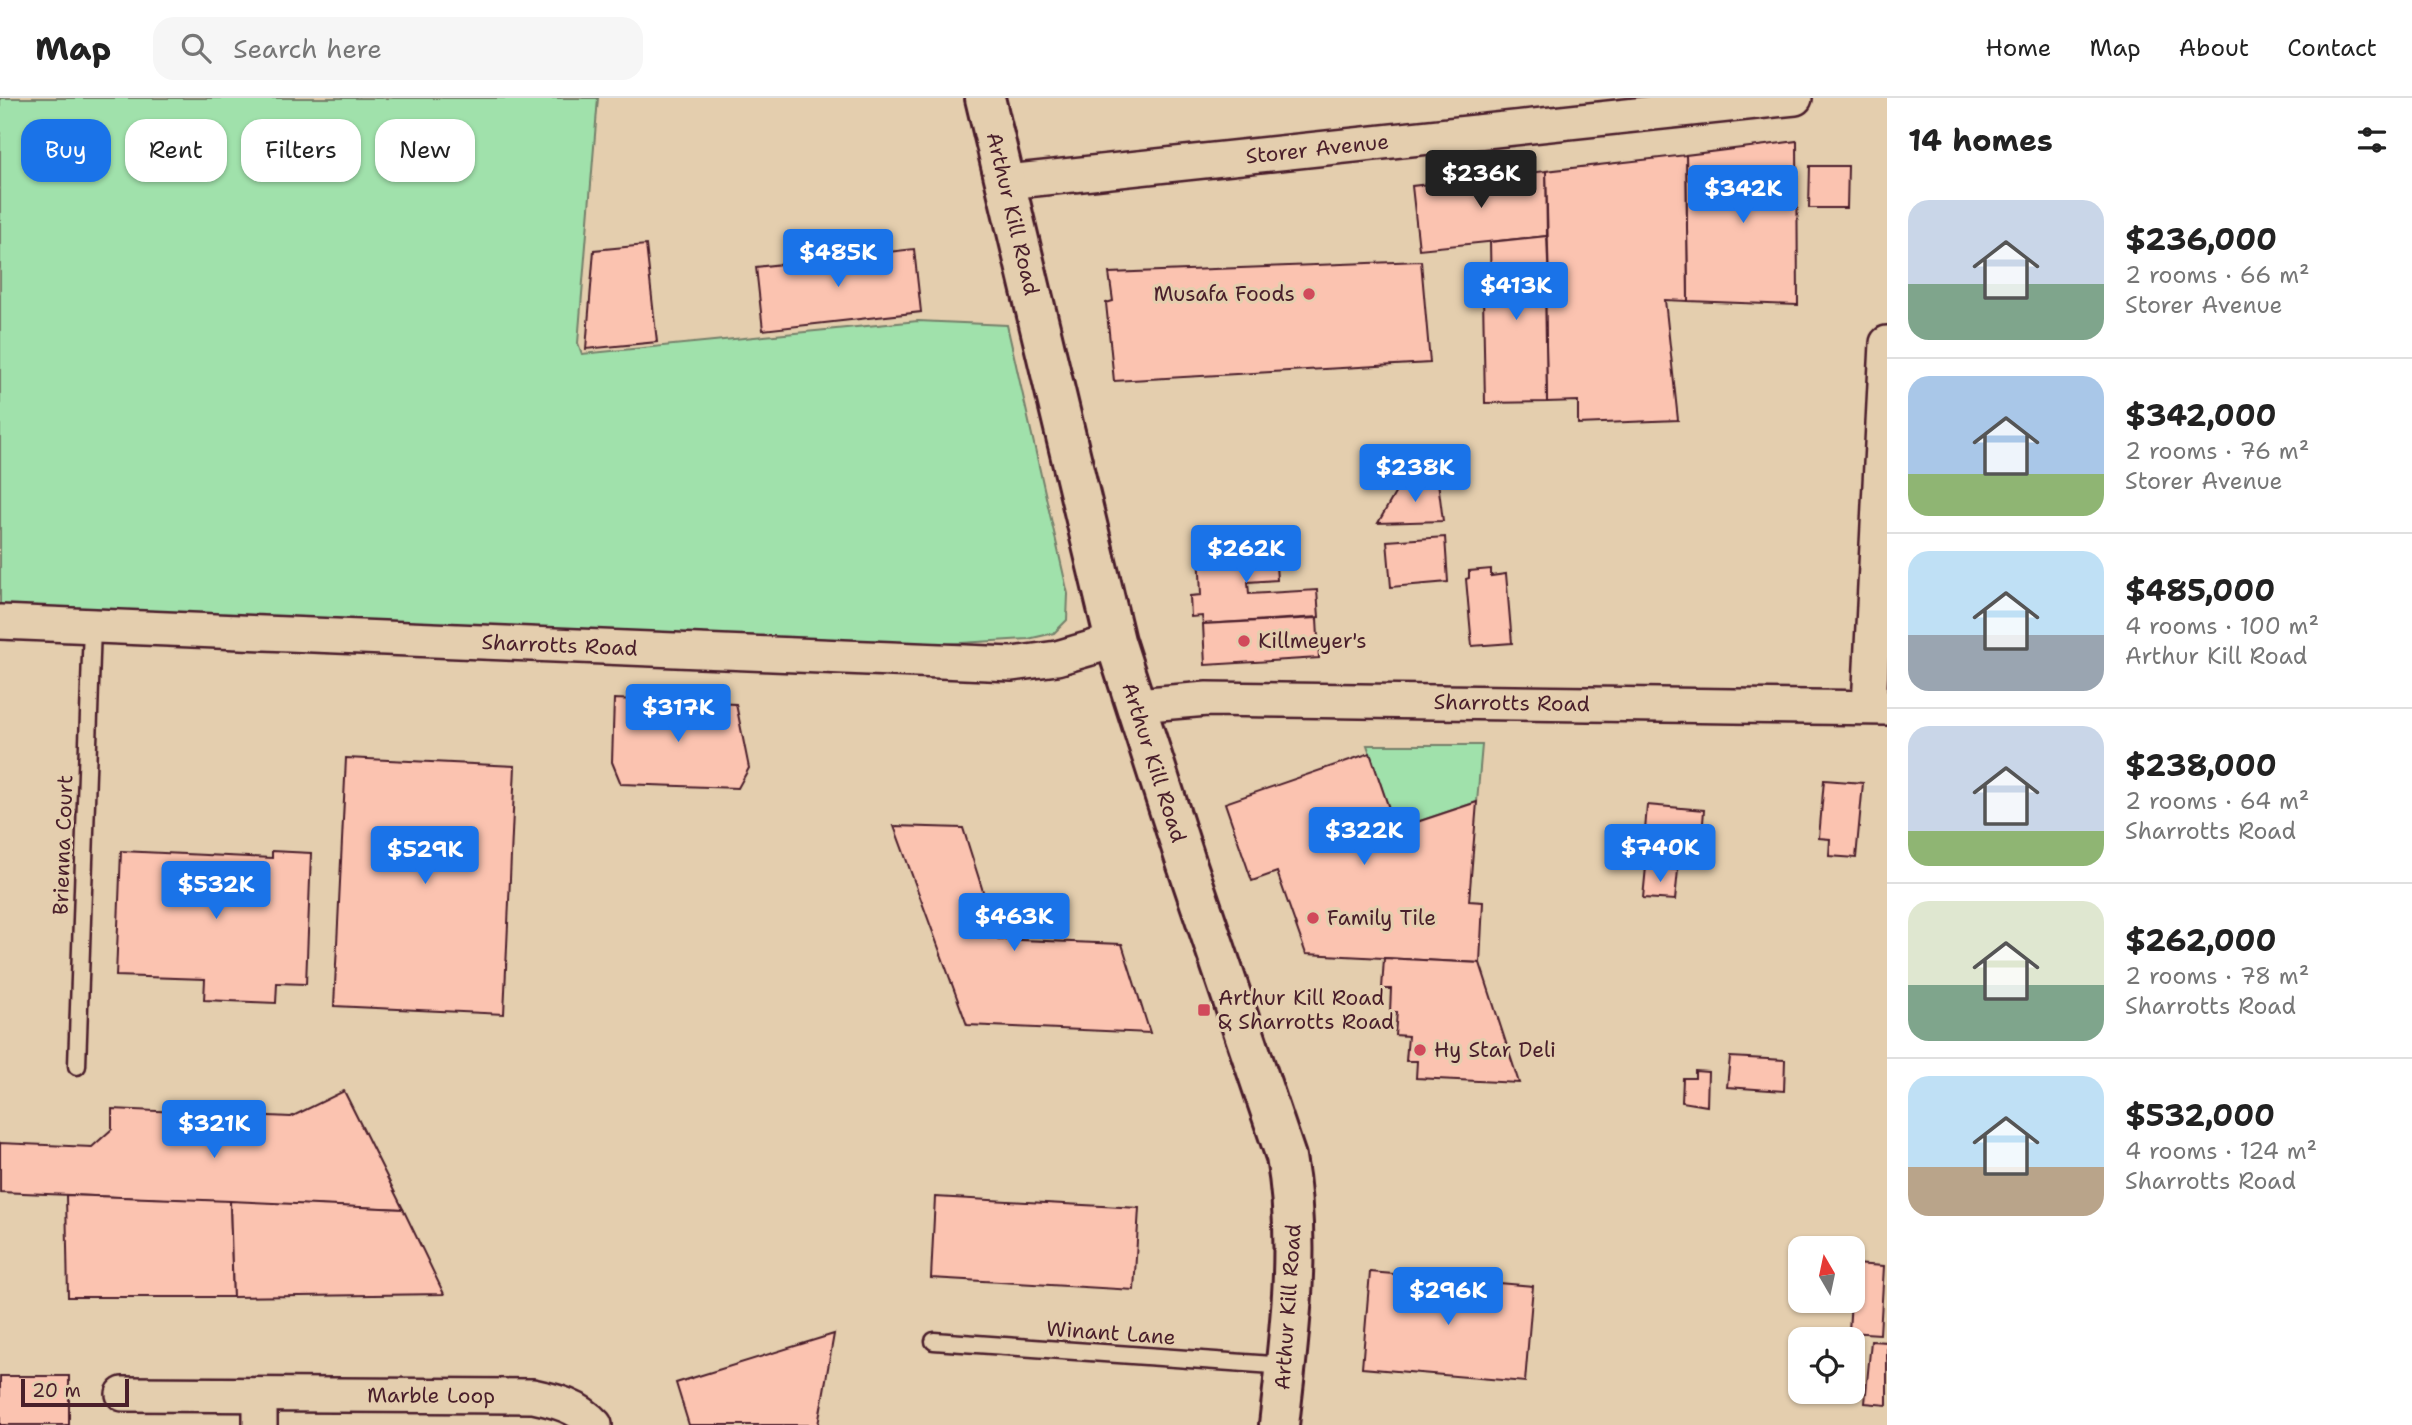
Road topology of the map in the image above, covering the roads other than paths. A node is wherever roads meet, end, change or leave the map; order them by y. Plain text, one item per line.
1 (985, 98) edge
2 (1795, 98) edge
3 (1007, 182) junction
4 (1886, 343) edge
5 (0, 622) edge
6 (92, 626) junction
7 (1115, 641) junction
8 (1136, 705) junction
9 (1878, 708) edge
10 (77, 1066) dead end
11 (934, 1341) dead end
12 (1286, 1366) junction
13 (123, 1394) dead end
14 (260, 1410) edge
15 (595, 1425) edge
16 (1279, 1425) edge

1 - 3 street, Arthur Kill Road
2 - 3 street, Storer Avenue
3 - 7 street, Arthur Kill Road
4 - 9 street
5 - 6 street, Sharrotts Road
6 - 7 street, Sharrotts Road
6 - 10 lane, Brienna Court
7 - 8 street, Arthur Kill Road
8 - 9 street, Sharrotts Road
8 - 12 street, Arthur Kill Road
11 - 12 lane, Winant Lane
12 - 16 street, Arthur Kill Road
13 - 14 street, Marble Loop
14 - 15 street, Marble Loop

